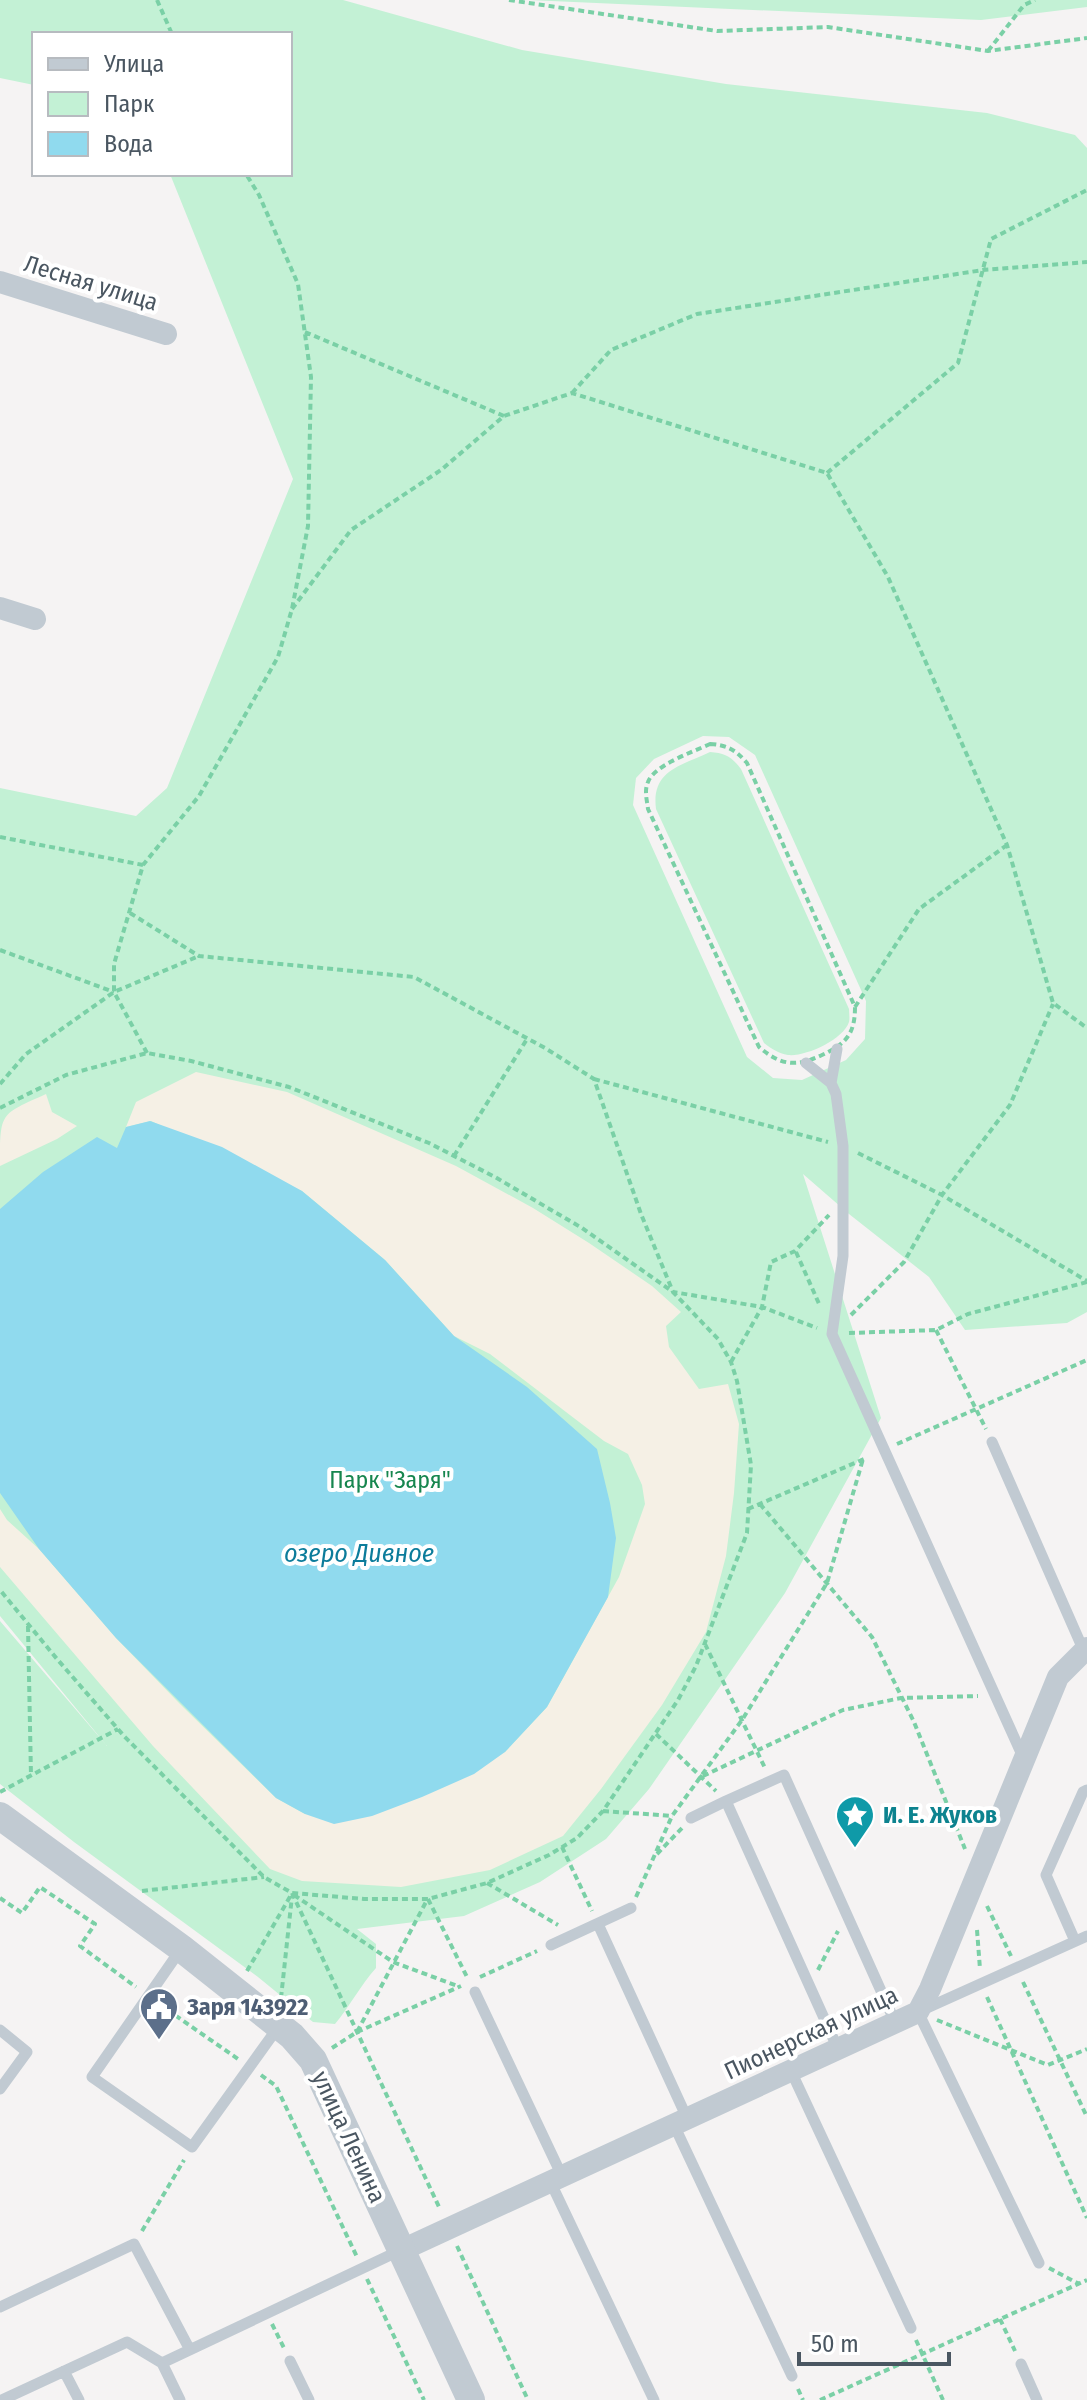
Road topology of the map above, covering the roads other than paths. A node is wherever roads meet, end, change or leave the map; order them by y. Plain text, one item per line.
1 (0, 282) edge
2 (166, 334) dead end
3 (0, 608) edge
4 (35, 619) dead end
5 (837, 1049) road end
6 (806, 1063) road end
7 (831, 1083) junction
8 (992, 1442) road end
9 (1085, 1648) edge
10 (1024, 1758) junction
11 (1087, 1790) edge
12 (726, 1801) junction
13 (0, 1816) edge
14 (691, 1818) road end
15 (631, 1908) road end
16 (598, 1924) junction
17 (1087, 1936) edge
18 (1075, 1941) junction
19 (551, 1945) road end
20 (181, 1948) junction
21 (472, 1987) road end
22 (918, 2012) junction
23 (895, 2022) junction
24 (279, 2026) junction
25 (0, 2030) edge
26 (838, 2049) junction
27 (791, 2071) junction
28 (0, 2089) edge
29 (681, 2122) junction
30 (556, 2178) junction
31 (402, 2250) junction
32 (1039, 2263) road end
33 (0, 2307) edge
34 (911, 2328) dead end
35 (190, 2350) junction
36 (290, 2361) road end
37 (162, 2363) junction
38 (1021, 2364) road end
39 (64, 2371) junction
40 (792, 2376) dead end
41 (2, 2400) edge
42 (79, 2400) edge
43 (180, 2400) edge
44 (309, 2400) edge
45 (471, 2400) edge
46 (654, 2400) edge
47 (1037, 2400) edge

1 - 2 street, Лесная улица
3 - 4 street
5 - 7 lane
6 - 7 lane
7 - 10 lane
8 - 9 lane
9 - 10 street, Пионерская улица
10 - 22 street, Пионерская улица
11 - 18 lane
12 - 14 lane
12 - 23 lane
12 - 26 lane
13 - 20 street, улица Ленина
15 - 16 lane
16 - 19 lane
16 - 29 lane
17 - 18 lane
18 - 22 lane
20 - 24 street, улица Ленина
20 - 24 lane
21 - 30 lane
22 - 23 street, Пионерская улица
22 - 32 lane
23 - 26 street, Пионерская улица
24 - 31 street, улица Ленина
25 - 28 lane
26 - 27 street, Пионерская улица
27 - 29 street, Пионерская улица
27 - 34 lane
29 - 30 street, Пионерская улица
29 - 40 lane
30 - 31 street, Пионерская улица
30 - 46 lane
31 - 35 lane
31 - 45 street, улица Ленина
33 - 35 lane
35 - 37 lane
36 - 44 lane
37 - 39 lane
37 - 43 lane
38 - 47 lane
39 - 41 lane
39 - 42 lane

